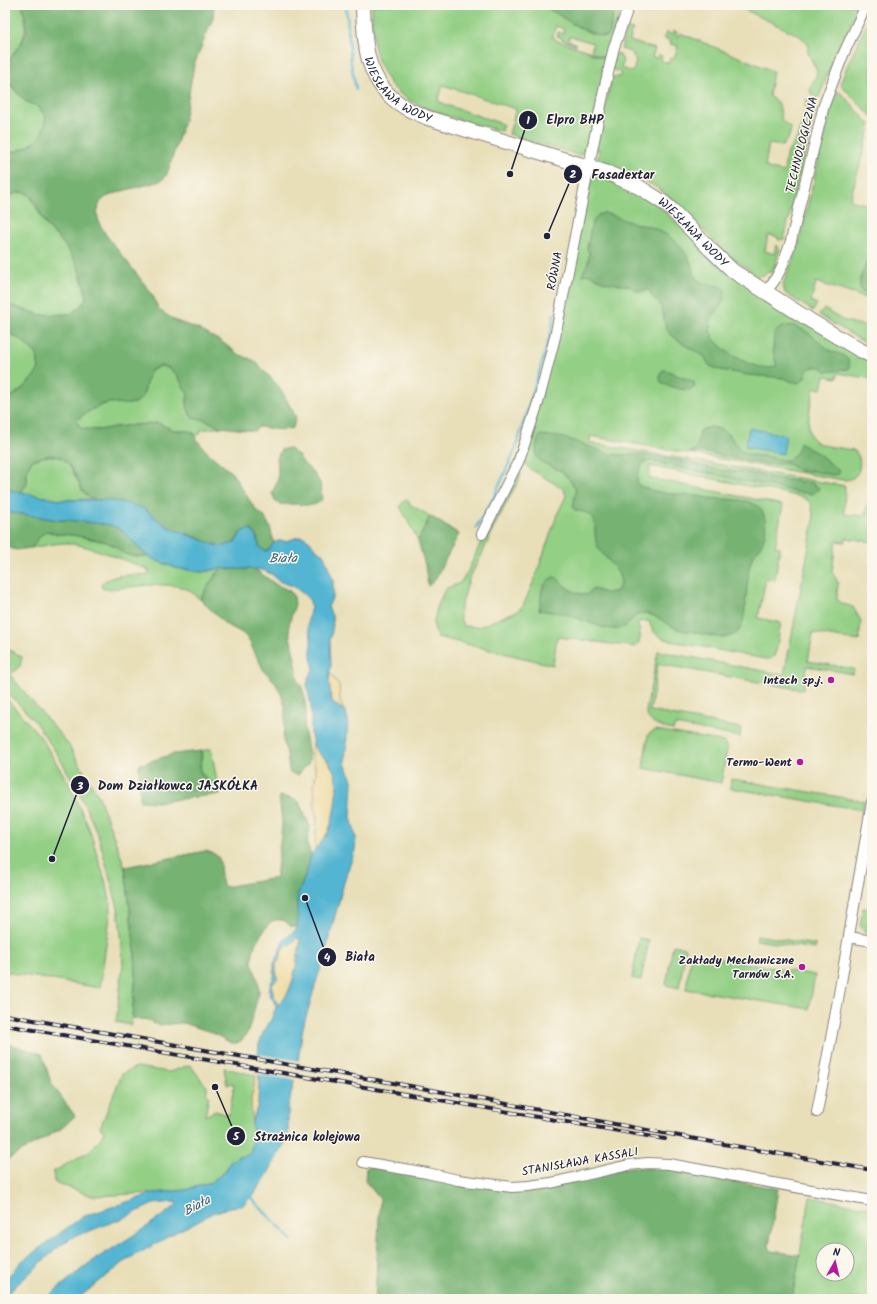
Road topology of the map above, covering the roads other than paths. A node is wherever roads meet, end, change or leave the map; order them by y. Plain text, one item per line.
1 (363, 5) edge
2 (629, 5) edge
3 (866, 5) edge
4 (589, 168) junction
5 (765, 292) junction
6 (872, 356) edge
7 (482, 534) dead end
8 (872, 802) edge
9 (848, 937) junction
10 (872, 941) edge
11 (817, 1112) dead end
12 (363, 1162) dead end
13 (872, 1201) edge

1 - 4 street, WIESŁAWA WODY
2 - 4 street, RÓWNA
3 - 5 street, TECHNOLOGICZNA
4 - 5 street, WIESŁAWA WODY
4 - 7 street, RÓWNA
5 - 6 street, WIESŁAWA WODY
8 - 9 street
9 - 10 street
9 - 11 street
12 - 13 street, STANISŁAWA KASSALI

